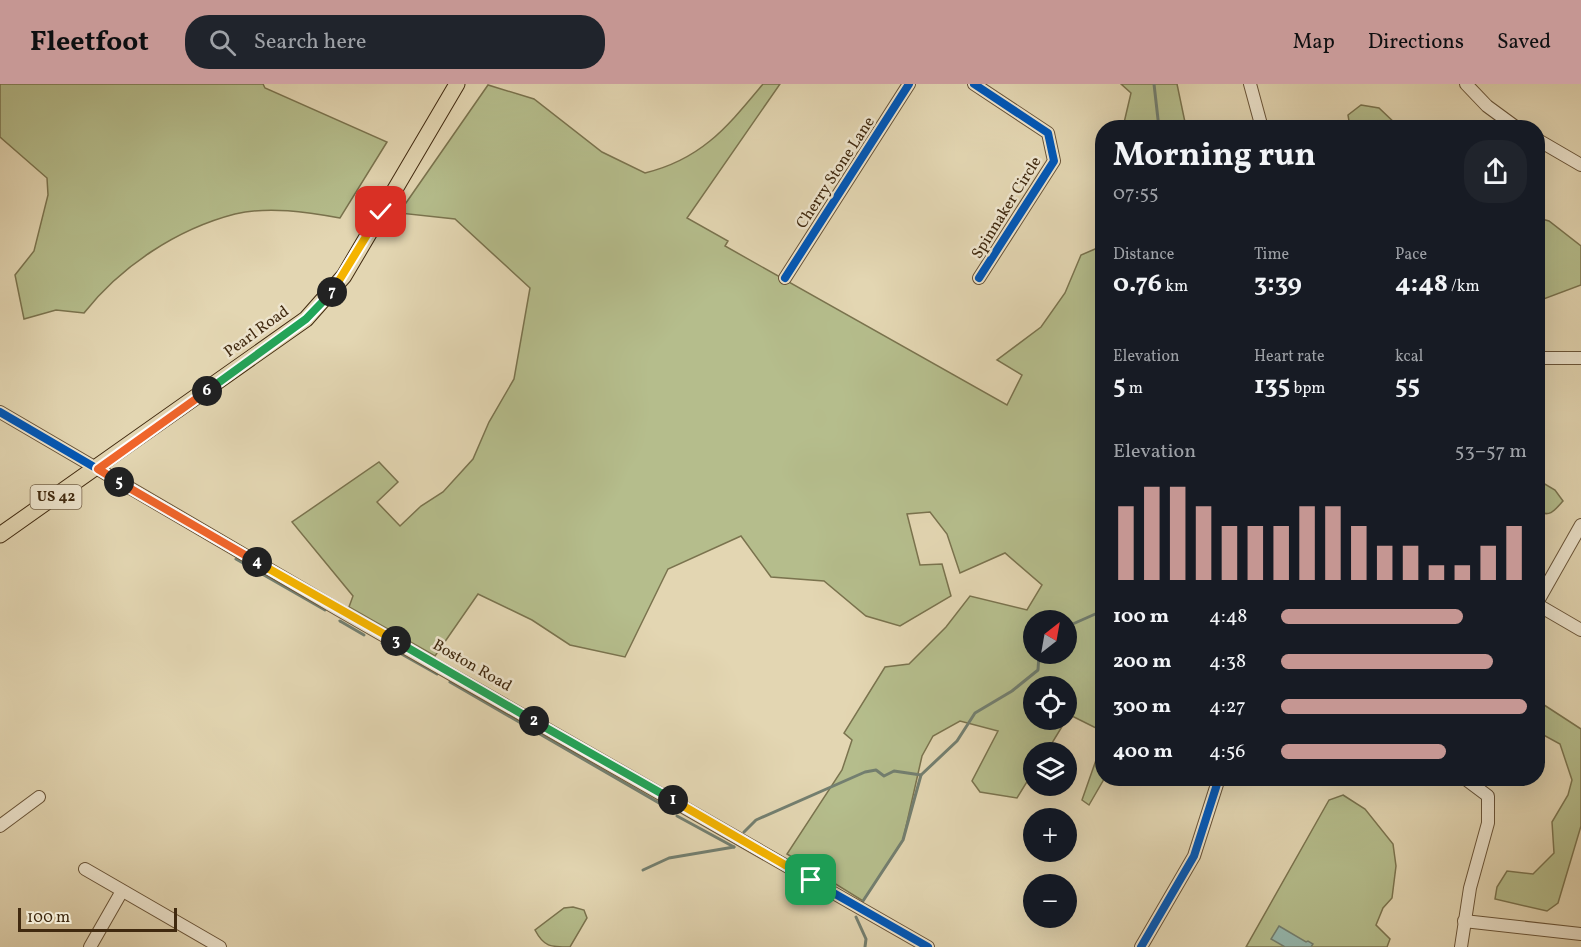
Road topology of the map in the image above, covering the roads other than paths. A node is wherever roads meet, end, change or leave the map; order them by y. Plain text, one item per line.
1 (457, 84) edge
2 (909, 84) edge
3 (974, 84) edge
4 (1250, 84) edge
5 (1466, 84) edge
6 (1260, 120) edge
7 (1506, 120) edge
8 (1545, 144) edge
9 (1581, 165) edge
10 (785, 278) dead end
11 (979, 278) dead end
12 (1545, 358) edge
13 (1581, 358) edge
14 (0, 412) edge
15 (98, 469) junction
16 (1581, 525) edge
17 (0, 535) edge
18 (1545, 590) edge
19 (1545, 607) edge
20 (1581, 630) edge
21 (1216, 786) edge
22 (1475, 786) edge
23 (39, 797) dead end
24 (0, 826) edge
25 (85, 869) dead end
26 (122, 891) junction
27 (1464, 921) junction
28 (1581, 934) edge
29 (90, 947) edge
30 (220, 947) edge
31 (928, 947) edge
32 (1141, 947) edge
33 (1461, 947) edge

1 - 15 main road, Pearl Road / US 42
2 - 10 street, Cherry Stone Lane
3 - 11 street, Spinnaker Circle
4 - 6 street
5 - 7 street
8 - 9 street
12 - 13 street
14 - 15 street, Boston Road
15 - 17 main road, Pearl Road / US 42
15 - 31 street, Boston Road
16 - 18 street
19 - 20 street
21 - 32 street
22 - 27 street
23 - 24 street
25 - 26 street
26 - 29 street
26 - 30 street
27 - 28 street
27 - 33 street

